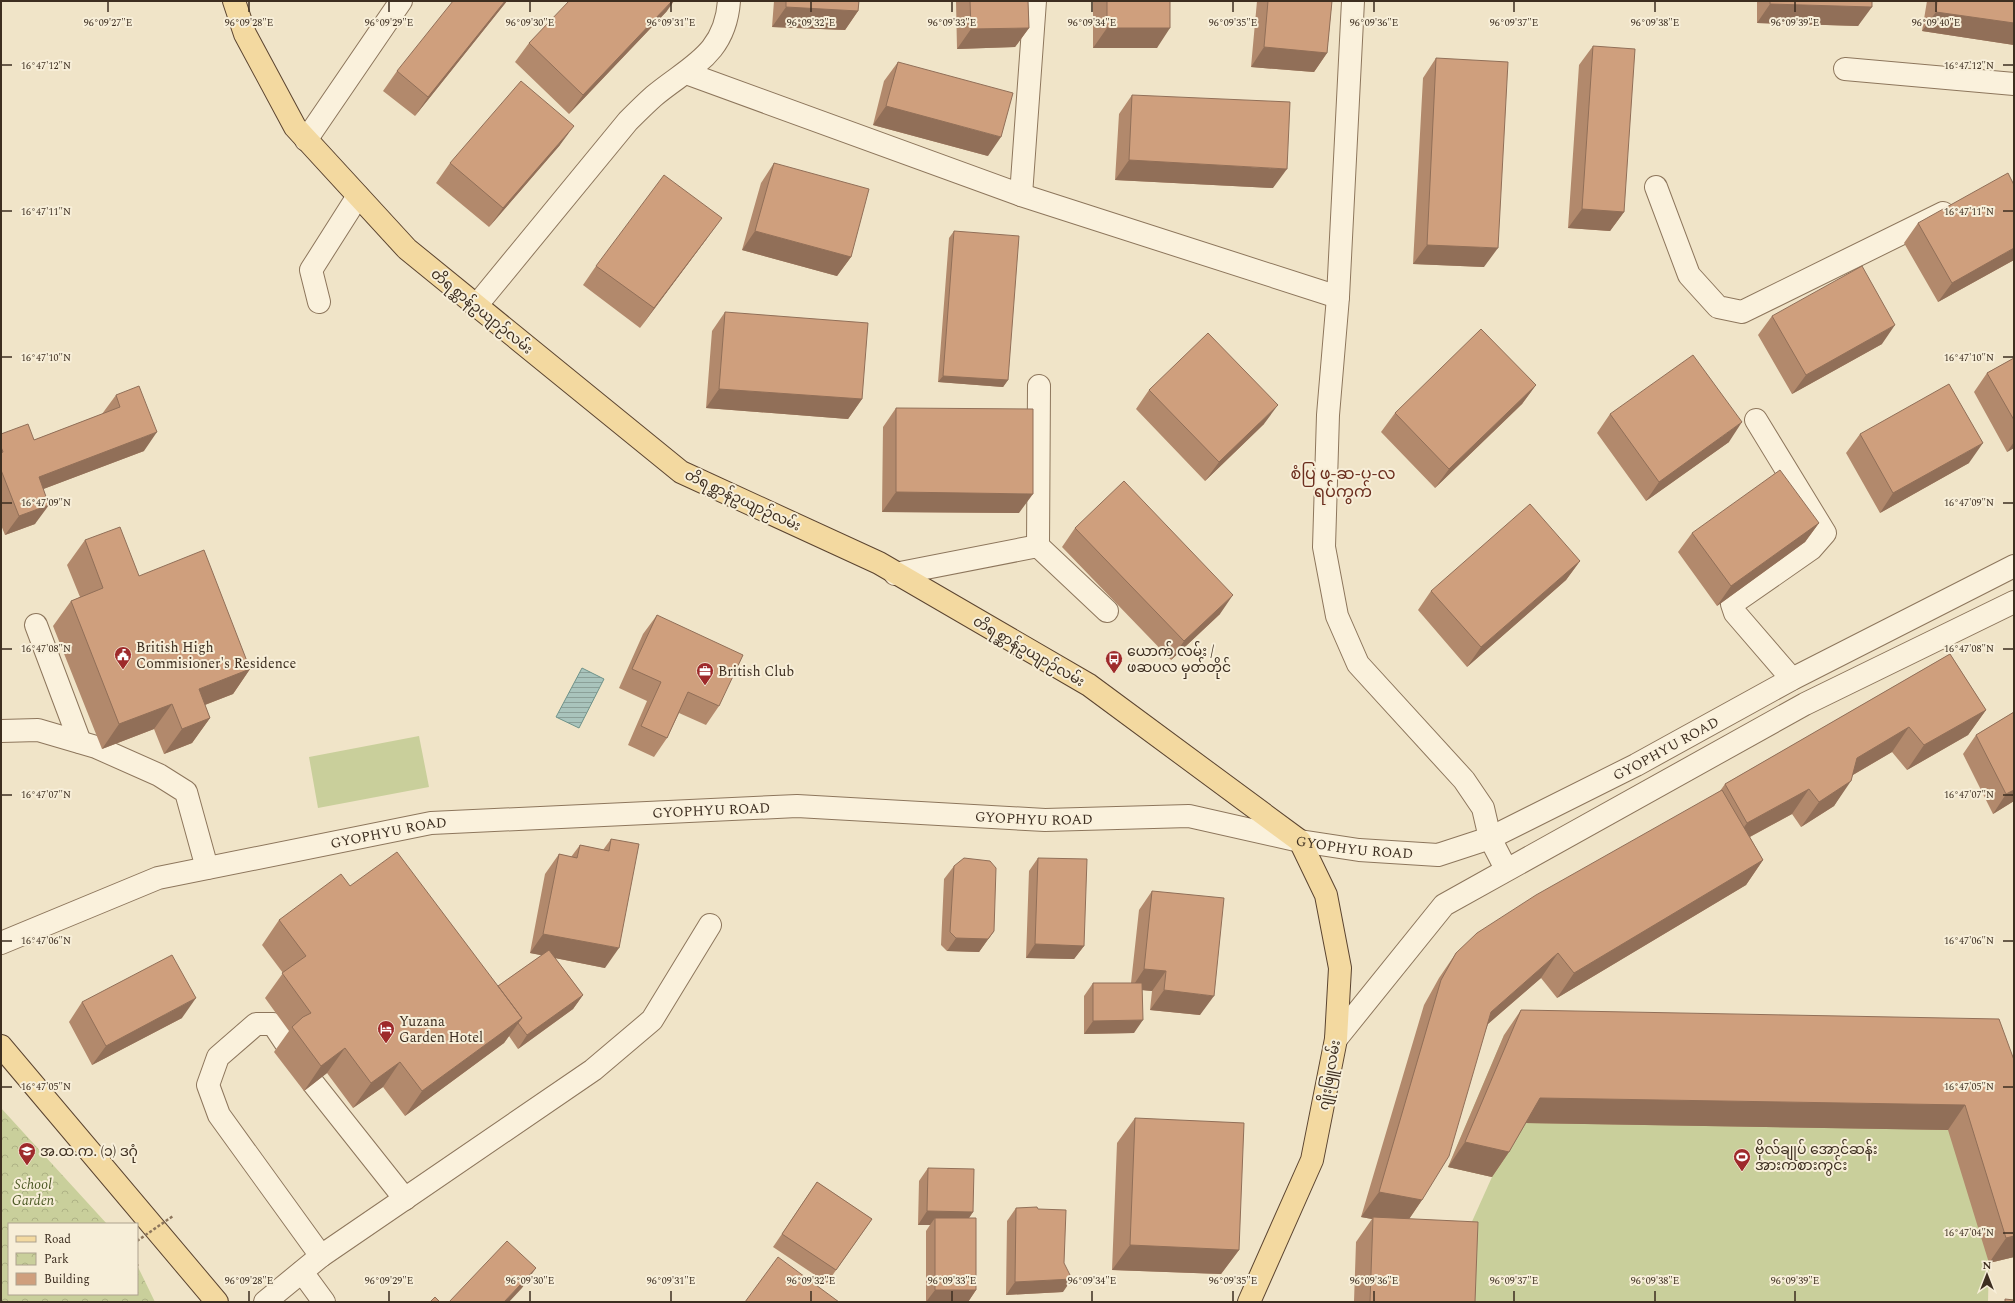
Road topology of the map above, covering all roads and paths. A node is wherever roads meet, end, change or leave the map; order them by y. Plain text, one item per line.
1 (234, 1) edge
2 (402, 1) edge
3 (729, 1) edge
4 (1035, 1) edge
5 (1353, 1) edge
6 (1845, 69) dead end
7 (686, 73) junction
8 (2014, 84) edge
9 (306, 140) junction
10 (1656, 187) dead end
11 (1021, 195) junction
12 (358, 196) junction
13 (1964, 203) edge
14 (1338, 297) junction
15 (319, 302) dead end
16 (476, 306) junction
17 (1039, 386) dead end
18 (1756, 420) dead end
19 (1038, 546) junction
20 (2014, 566) edge
21 (895, 574) junction
22 (2014, 602) edge
23 (1107, 611) dead end
24 (36, 624) dead end
25 (1792, 679) junction
26 (1, 731) edge
27 (80, 742) junction
28 (1490, 838) junction
29 (1300, 841) junction
30 (207, 868) junction
31 (1506, 869) junction
32 (710, 924) dead end
33 (1, 943) edge
34 (1336, 1039) junction
35 (285, 1042) dead end
36 (1, 1046) edge
37 (313, 1083) edge
38 (405, 1199) junction
39 (173, 1216) dead end
40 (138, 1240) edge
41 (321, 1256) junction
42 (302, 1272) junction
43 (217, 1302) edge
44 (265, 1302) edge
45 (324, 1302) edge
46 (1249, 1302) edge

1 - 9 main road, တိရစ္ဆာန်ဥယျာဉ်လမ်း
2 - 9 street
3 - 7 street
4 - 11 street
5 - 14 street
6 - 8 street
7 - 11 street
7 - 16 street
9 - 12 main road, တိရစ္ဆာန်ဥယျာဉ်လမ်း
10 - 13 street
11 - 14 street
12 - 15 street
12 - 16 main road, တိရစ္ဆာန်ဥယျာဉ်လမ်း
14 - 28 street
16 - 21 main road, တိရစ္ဆာန်ဥယျာဉ်လမ်း
17 - 19 street
18 - 25 street
19 - 21 street
19 - 23 street
20 - 25 street, GYOPHYU ROAD
21 - 29 main road, တိရစ္ဆာန်ဥယျာဉ်လမ်း
22 - 31 street, GYOPHYU ROAD
24 - 27 street
25 - 28 street, GYOPHYU ROAD
26 - 27 street
27 - 30 street
28 - 29 street, GYOPHYU ROAD
28 - 31 street
29 - 30 street, GYOPHYU ROAD
29 - 34 main road, ဂျိုးဖြူလမ်း
30 - 33 street, GYOPHYU ROAD
31 - 34 street, GYOPHYU ROAD
32 - 38 street
34 - 46 main road, ဂျိုးဖြူလမ်း
35 - 41 street
36 - 43 main road
37 - 38 street
38 - 41 street
39 - 40 path, bridge
41 - 42 street
42 - 44 street
42 - 45 street

